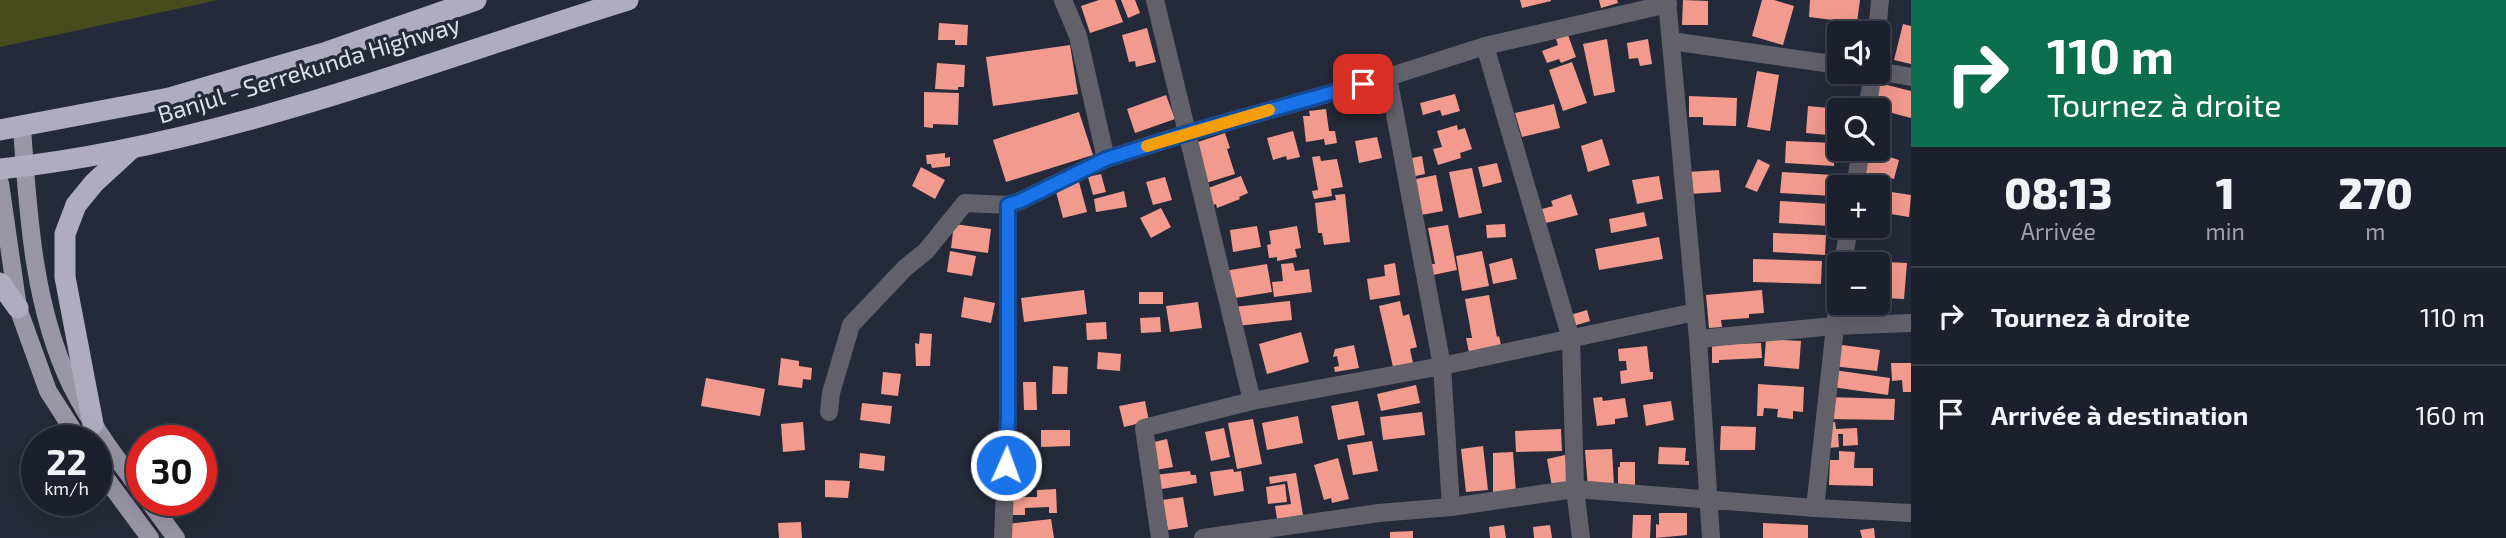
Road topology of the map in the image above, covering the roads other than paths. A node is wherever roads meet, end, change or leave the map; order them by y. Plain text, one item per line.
1 (476, 0) edge
2 (628, 0) edge
3 (1063, 0) edge
4 (1155, 0) edge
5 (1880, 0) edge
6 (1668, 2) edge
7 (1878, 21) edge
8 (1671, 41) junction
9 (1485, 46) junction
10 (1827, 63) edge
11 (1890, 74) edge
12 (1388, 77) junction
13 (1911, 77) edge
14 (22, 128) junction
15 (0, 130) edge
16 (1188, 133) junction
17 (131, 149) junction
18 (1106, 159) junction
19 (25, 166) junction
20 (0, 169) edge
21 (0, 183) edge
22 (1008, 205) junction
23 (0, 284) edge
24 (18, 309) junction
25 (1695, 312) junction
26 (1836, 315) edge
27 (1911, 323) edge
28 (1834, 326) junction
29 (1571, 339) junction
30 (1698, 339) junction
31 (1442, 366) junction
32 (1252, 401) junction
33 (829, 412) dead end
34 (93, 424) junction
35 (70, 425) edge
36 (126, 470) edge
37 (112, 487) edge
38 (1575, 489) junction
39 (1710, 498) junction
40 (1451, 507) junction
41 (1815, 508) junction
42 (1911, 513) edge
43 (160, 516) edge
44 (150, 538) edge
45 (176, 538) edge
46 (1003, 538) edge
47 (1160, 538) edge
48 (1203, 538) edge
49 (1581, 538) edge
50 (1711, 538) edge

1 - 14 highway, Banjul - Serrekunda Highway
2 - 17 highway, Banjul - Serrekunda Highway
3 - 18 street
4 - 16 street
5 - 7 street
6 - 8 street
6 - 9 street
8 - 10 street
8 - 25 street
9 - 12 street
9 - 29 street
11 - 13 street
12 - 16 street
12 - 31 street
14 - 15 highway, Banjul - Serrekunda Highway
14 - 19 main road
16 - 18 street
16 - 32 street
17 - 19 highway, Banjul - Serrekunda Highway
17 - 34 highway
18 - 22 street
19 - 20 highway, Banjul - Serrekunda Highway
19 - 34 main road
21 - 24 main road
22 - 33 street
22 - 46 street
23 - 24 highway
24 - 35 main road
25 - 29 street
25 - 30 street
26 - 28 street
27 - 28 street
28 - 30 street
28 - 41 street
29 - 31 street
29 - 38 street
30 - 39 street
31 - 32 street
31 - 40 street
32 - 47 street
34 - 36 main road
37 - 44 main road
38 - 39 street
38 - 40 street
38 - 49 street
39 - 41 street
39 - 50 street
40 - 48 street
41 - 42 street
43 - 45 main road

